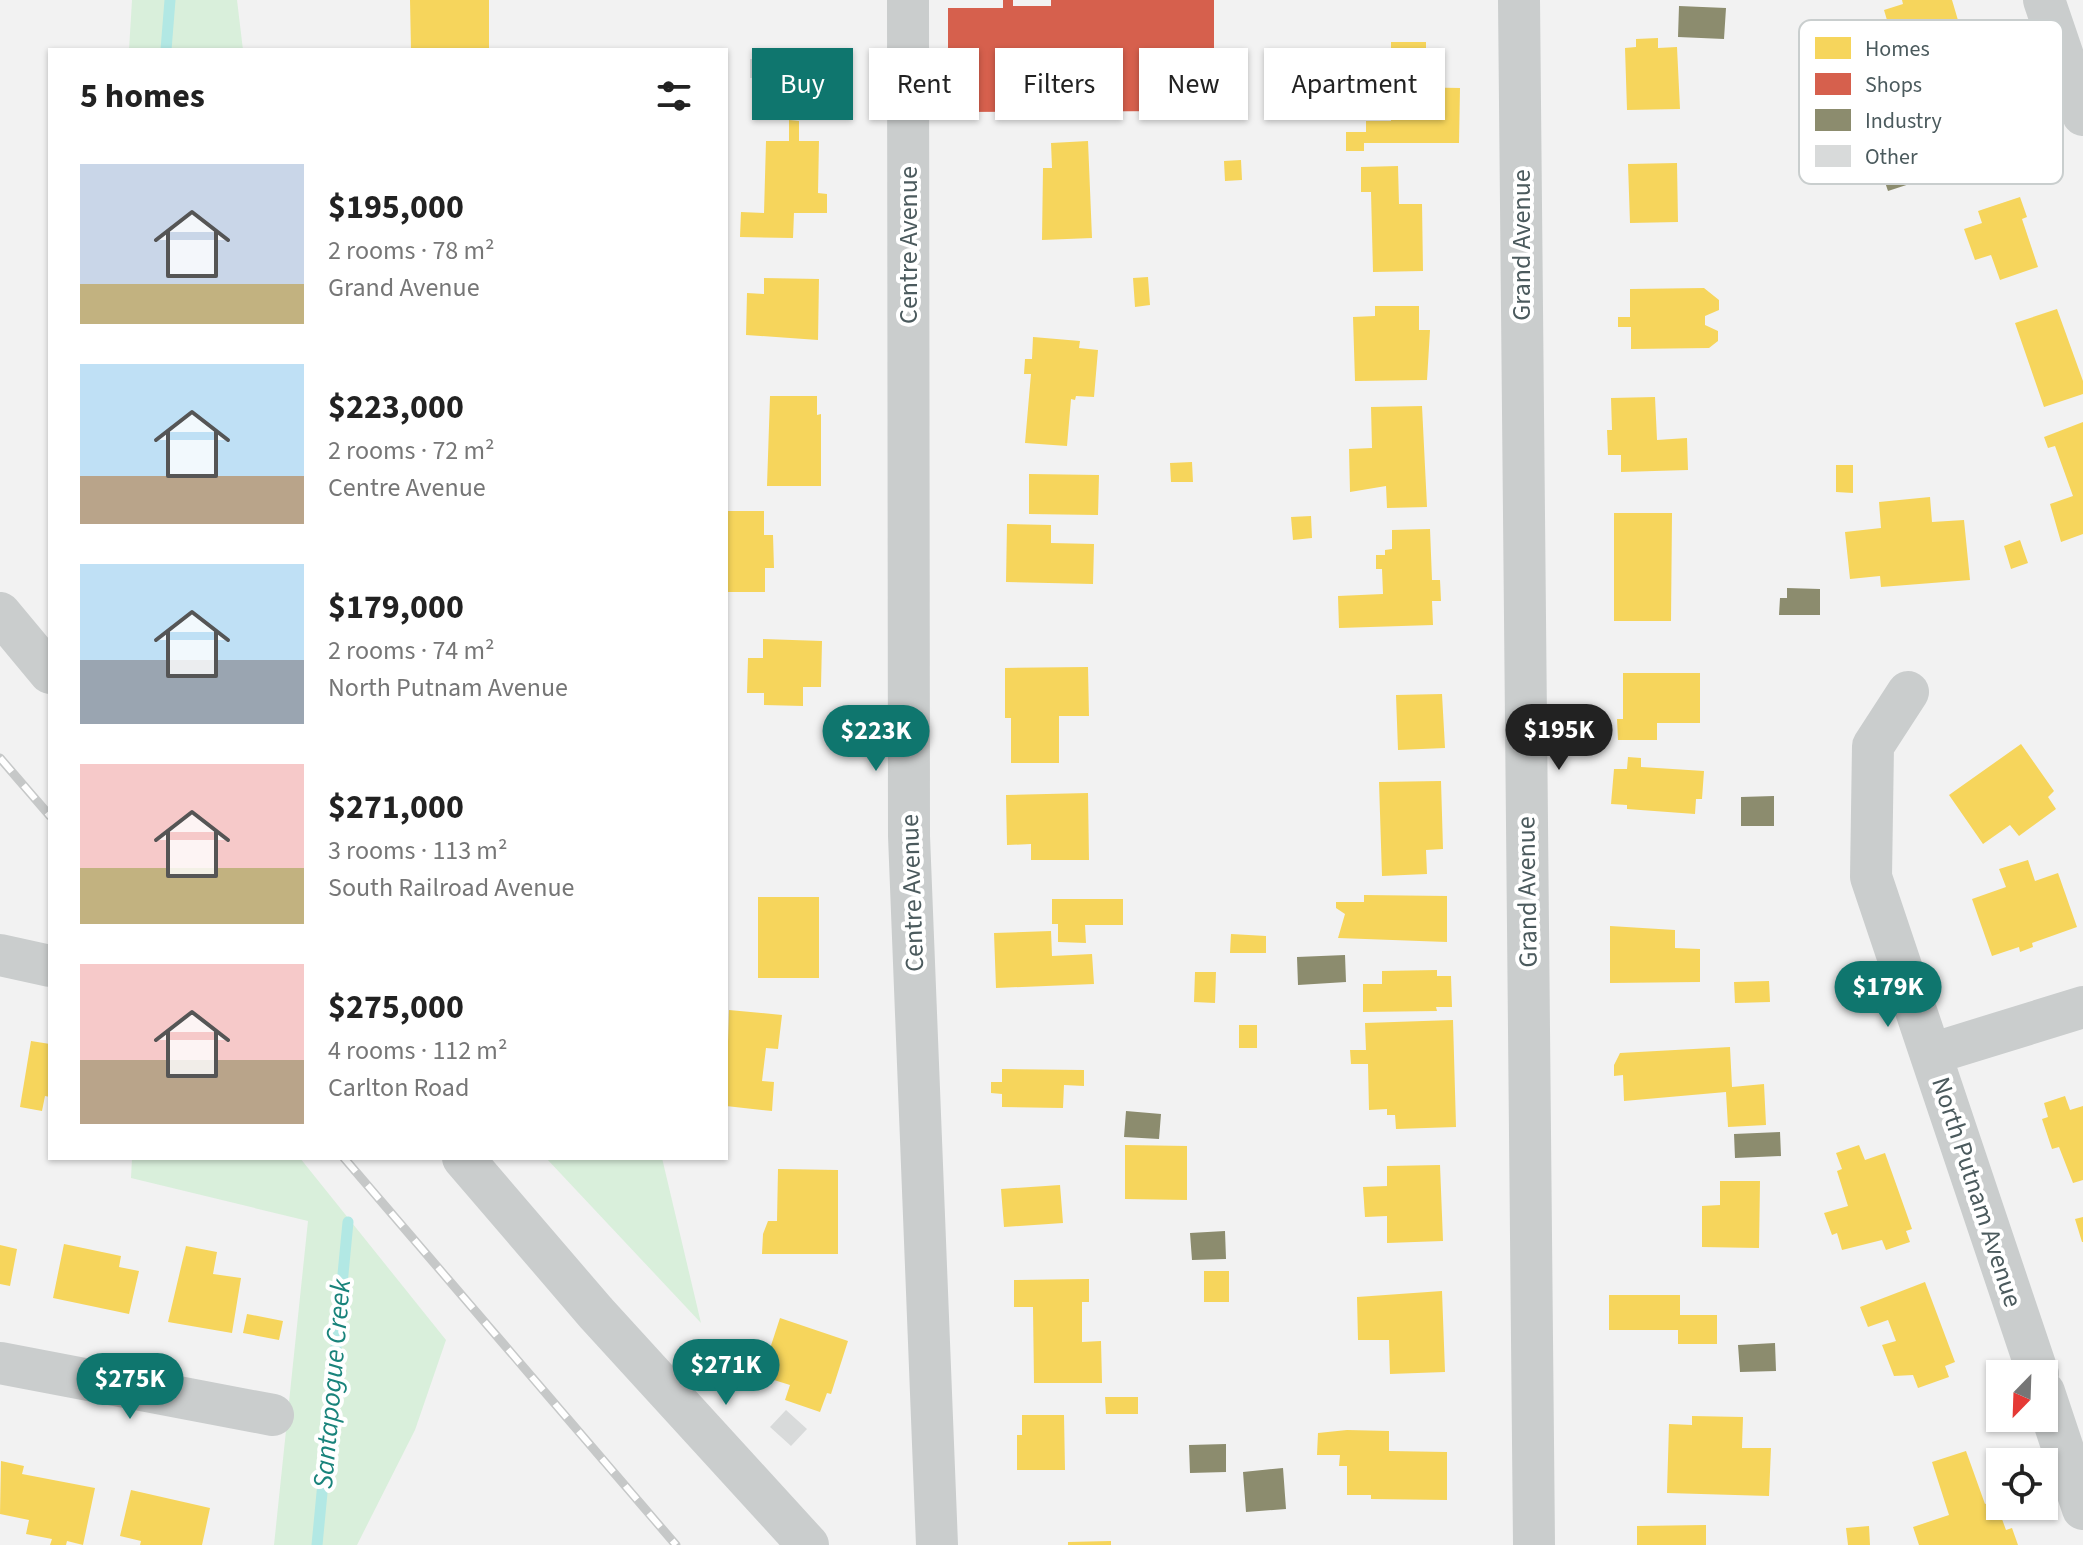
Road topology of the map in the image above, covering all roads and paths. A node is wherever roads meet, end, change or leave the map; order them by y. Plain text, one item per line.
1 (908, 0) edge
2 (1519, 0) edge
3 (2044, 0) edge
4 (2051, 20) edge
5 (2063, 56) edge
6 (2083, 115) edge
7 (0, 613) edge
8 (48, 671) edge
9 (1908, 692) dead end
10 (0, 955) edge
11 (48, 966) edge
12 (2083, 1007) edge
13 (1931, 1054) junction
14 (465, 1160) edge
15 (2033, 1360) edge
16 (0, 1363) edge
17 (273, 1415) dead end
18 (2057, 1432) edge
19 (2083, 1509) edge
20 (808, 1545) edge
21 (937, 1545) edge
22 (1534, 1545) edge

1 - 21 street, Centre Avenue
2 - 22 street, Grand Avenue
3 - 4 street
5 - 6 street
7 - 8 street
9 - 13 street, North Putnam Avenue
10 - 11 street
12 - 13 street
13 - 15 street, North Putnam Avenue
14 - 20 street
16 - 17 street
18 - 19 street

